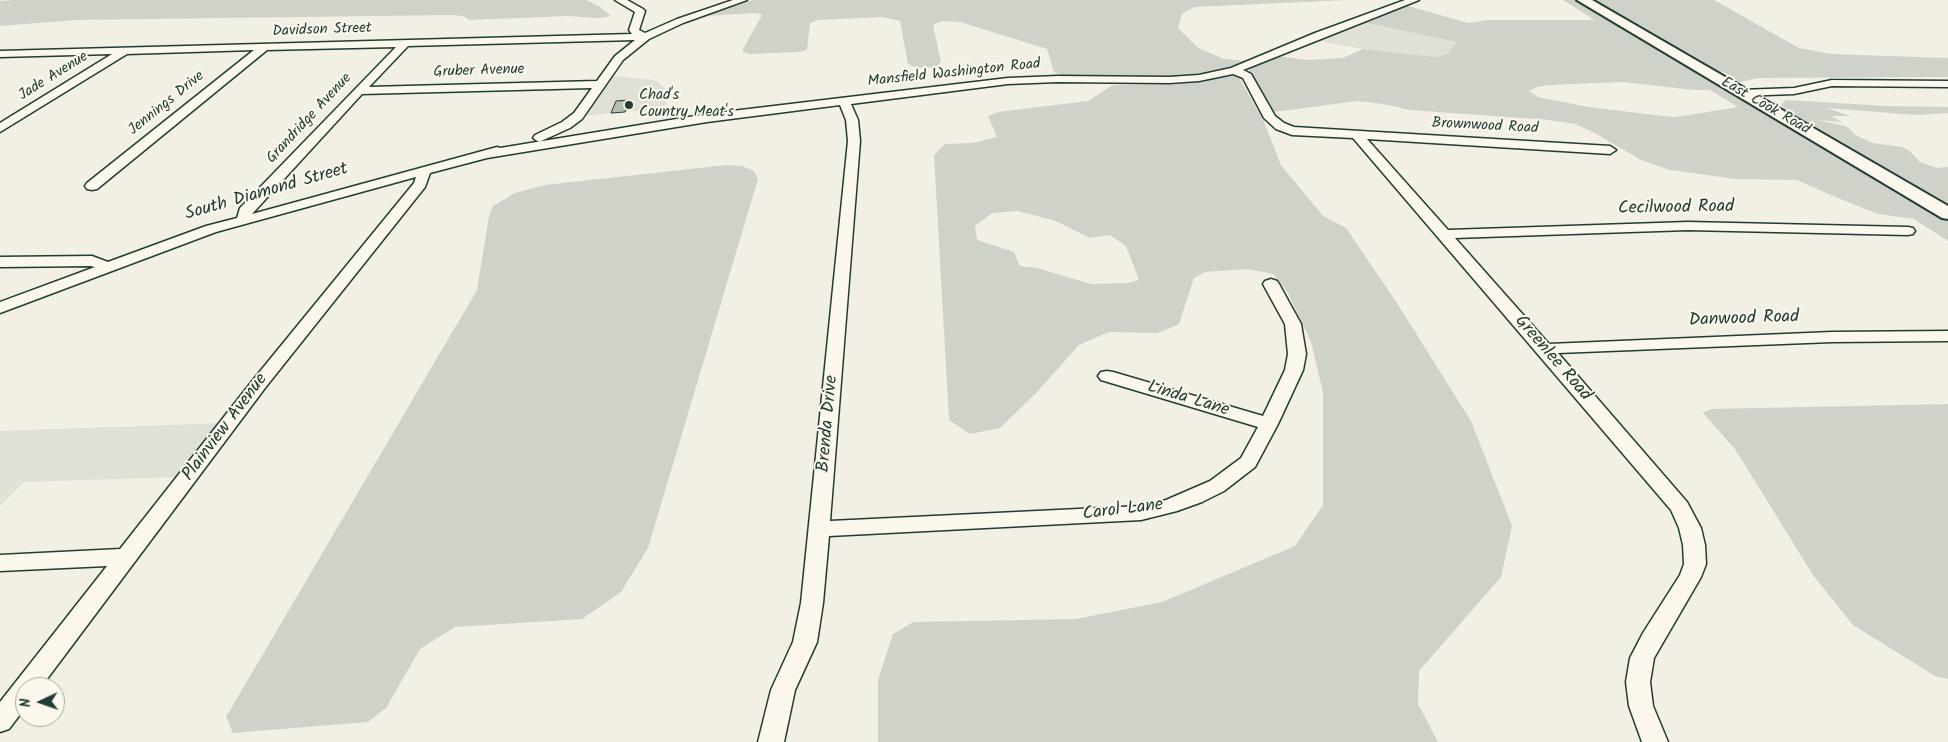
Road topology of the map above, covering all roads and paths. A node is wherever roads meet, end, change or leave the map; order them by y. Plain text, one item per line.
1 (620, 0) edge
2 (742, 0) edge
3 (1414, 0) edge
4 (1583, 0) edge
5 (645, 36) junction
6 (404, 43) junction
7 (263, 48) junction
8 (123, 52) junction
9 (0, 54) edge
10 (1234, 70) junction
11 (600, 84) junction
12 (1948, 84) edge
13 (359, 91) junction
14 (1741, 93) junction
15 (844, 100) junction
16 (0, 128) edge
17 (556, 131) junction
18 (1358, 136) junction
19 (578, 138) junction
20 (1610, 150) dead end
21 (487, 154) junction
22 (424, 170) junction
23 (92, 186) dead end
24 (1948, 214) edge
25 (244, 218) junction
26 (1908, 231) dead end
27 (1444, 234) junction
28 (0, 262) edge
29 (107, 267) junction
30 (1271, 284) dead end
31 (0, 308) edge
32 (1948, 336) edge
33 (1543, 349) junction
34 (1107, 376) dead end
35 (1269, 424) junction
36 (820, 529) junction
37 (128, 557) junction
38 (0, 563) edge
39 (35, 677) edge
40 (15, 702) edge
41 (0, 721) edge
42 (771, 742) edge
43 (1655, 742) edge

1 - 5 street
2 - 5 street
3 - 10 street, Mansfield Washington Road
4 - 14 main road, East Cook Road
5 - 6 street, Davidson Street
5 - 11 street
6 - 7 street, Davidson Street
6 - 13 street, Grandridge Avenue
7 - 8 street, Davidson Street
7 - 23 street, Jennings Drive
8 - 9 street, Davidson Street
8 - 16 street, Jade Avenue
10 - 15 street, Mansfield Washington Road
10 - 18 street
11 - 13 street, Gruber Avenue
11 - 17 street
12 - 14 street
13 - 25 street, Grandridge Avenue
14 - 24 main road, East Cook Road
15 - 19 street, Mansfield Washington Road
15 - 36 street, Brenda Drive
17 - 19 street
17 - 21 street, South Diamond Street
18 - 20 street, Brownwood Road
18 - 27 street, Greenlee Road
19 - 21 street, Mansfield Washington Road
21 - 22 street, South Diamond Street
22 - 25 street, South Diamond Street
22 - 37 street, Plainview Avenue
25 - 29 street, South Diamond Street
26 - 27 street, Cecilwood Road
27 - 33 street, Greenlee Road
28 - 29 street
29 - 31 street, South Diamond Street
30 - 35 street, Carol Lane
32 - 33 street, Danwood Road
33 - 43 street, Greenlee Road
34 - 35 street, Linda Lane
35 - 36 street, Carol Lane
36 - 42 street, Brenda Drive
37 - 38 street
37 - 39 street, Plainview Avenue
40 - 41 street, Plainview Avenue

